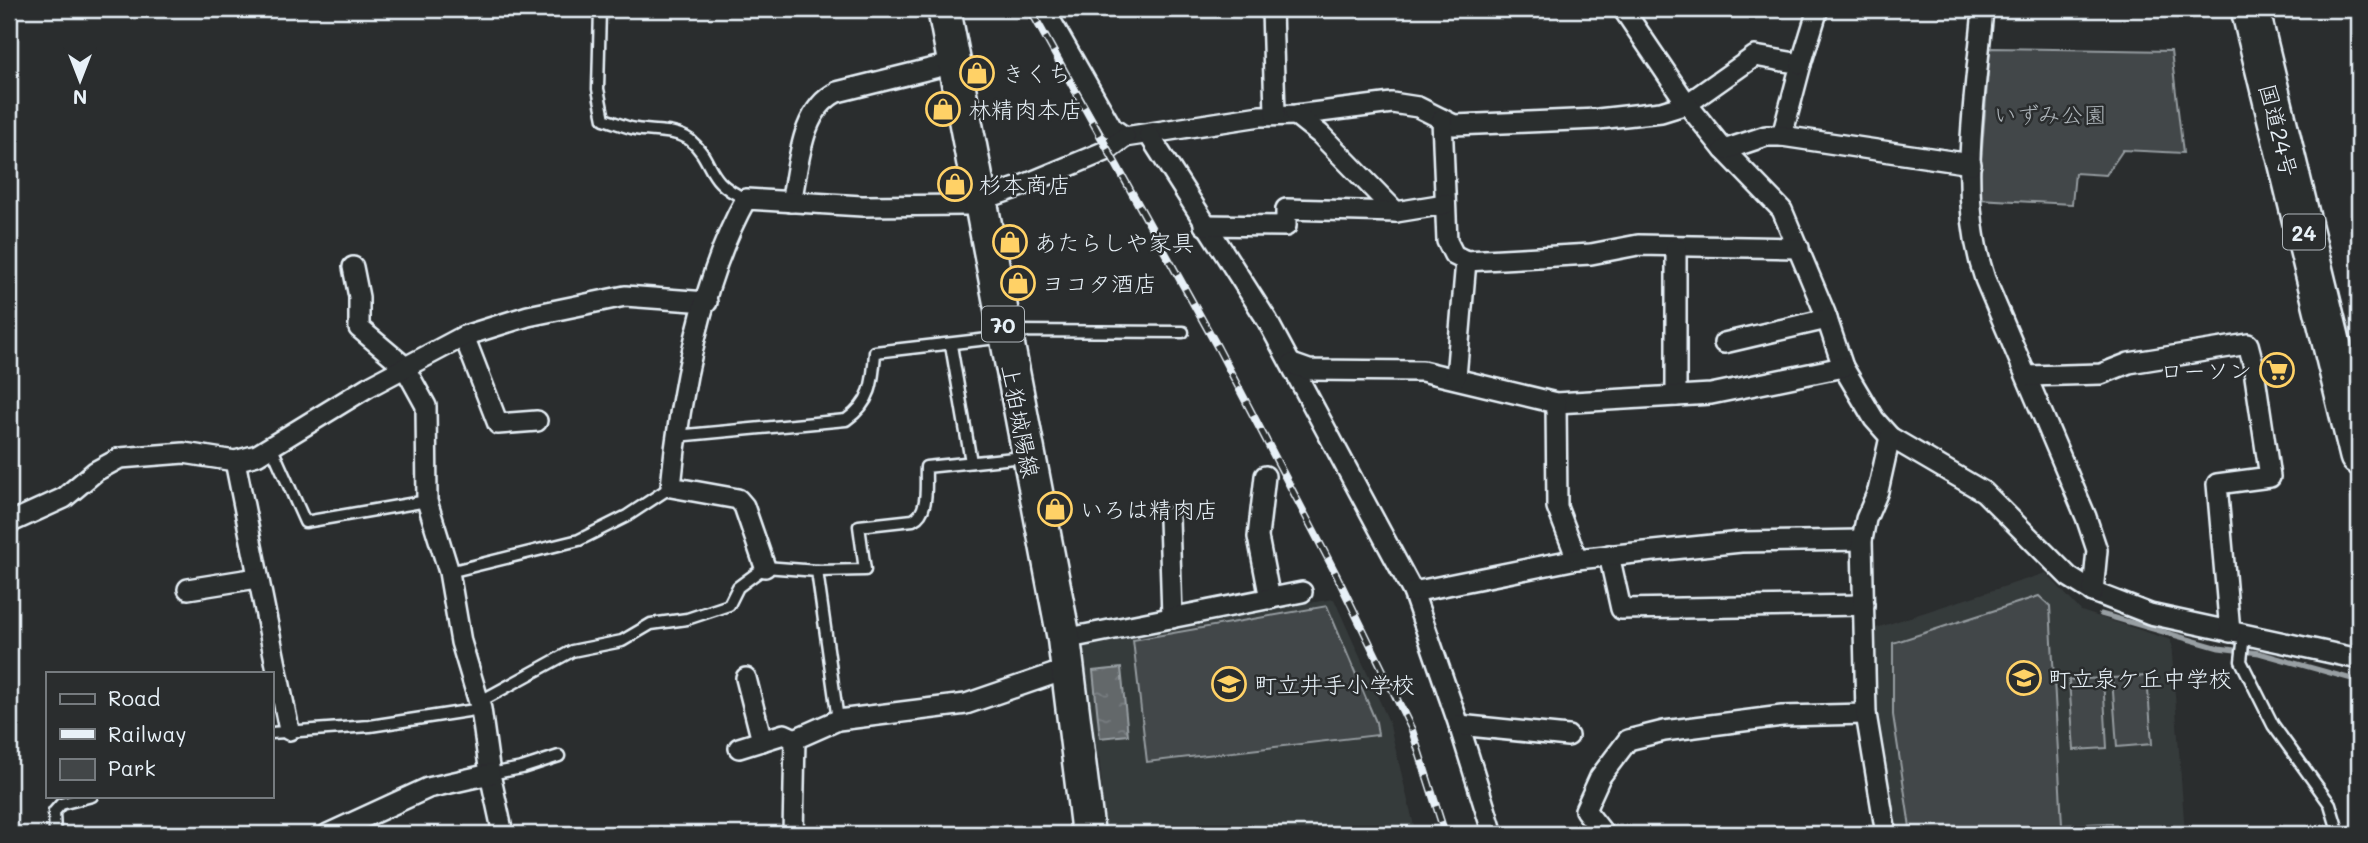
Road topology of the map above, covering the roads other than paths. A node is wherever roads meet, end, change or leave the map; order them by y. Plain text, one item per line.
1 (600, 9) edge
2 (944, 9) edge
3 (1044, 9) edge
4 (1272, 9) edge
5 (1623, 9) edge
6 (1818, 9) edge
7 (1983, 9) edge
8 (2250, 9) edge
9 (954, 63) junction
10 (1801, 64) junction
11 (1687, 104) junction
12 (1275, 114) junction
13 (1296, 115) junction
14 (1442, 119) junction
15 (1149, 135) junction
16 (1782, 136) junction
17 (1125, 137) junction
18 (1724, 150) junction
19 (1970, 164) junction
20 (746, 199) junction
21 (980, 200) junction
22 (790, 202) junction
23 (1445, 204) junction
24 (1396, 212) junction
25 (1204, 225) junction
26 (1676, 248) junction
27 (1798, 248) junction
28 (1466, 261) junction
29 (353, 267) dead end
30 (707, 302) junction
31 (1827, 319) junction
32 (1183, 332) dead end
33 (1005, 335) junction
34 (464, 336) junction
35 (1724, 344) dead end
36 (951, 345) junction
37 (1292, 364) junction
38 (404, 366) junction
39 (1843, 367) junction
40 (2028, 376) junction
41 (1457, 377) junction
42 (1676, 396) junction
43 (1556, 403) junction
44 (537, 421) dead end
45 (676, 436) junction
46 (1890, 438) junction
47 (271, 446) junction
48 (2359, 452) edge
49 (1028, 456) junction
50 (235, 461) junction
51 (971, 462) junction
52 (1265, 475) dead end
53 (671, 487) junction
54 (427, 501) junction
55 (1169, 518) dead end
56 (9, 523) edge
57 (1862, 540) junction
58 (1609, 555) junction
59 (1577, 559) junction
60 (765, 567) junction
61 (817, 571) junction
62 (449, 572) junction
63 (257, 578) junction
64 (188, 589) dead end
65 (1302, 592) dead end
66 (1413, 592) junction
67 (2093, 592) junction
68 (1269, 599) junction
69 (1864, 605) junction
70 (1172, 618) junction
71 (2237, 633) junction
72 (1066, 654) junction
73 (2359, 659) edge
74 (271, 672) edge
75 (746, 678) dead end
76 (273, 684) edge
77 (480, 706) junction
78 (1866, 714) junction
79 (838, 720) junction
80 (1460, 725) junction
81 (280, 731) edge
82 (1568, 736) dead end
83 (795, 739) junction
84 (762, 741) junction
85 (739, 748) dead end
86 (559, 756) dead end
87 (490, 774) junction
88 (84, 798) edge
89 (55, 834) edge
90 (328, 834) edge
91 (503, 834) edge
92 (793, 834) edge
93 (1088, 834) edge
94 (1493, 834) edge
95 (1604, 834) edge
96 (1886, 834) edge
97 (2339, 834) edge

1 - 20 lane
2 - 9 main road, 上狛城陽線 / 70
3 - 17 street
4 - 12 street
5 - 11 street
6 - 10 street
7 - 19 street
8 - 48 highway, 国道24号 / 24
9 - 21 main road, 上狛城陽線 / 70
9 - 22 street
10 - 11 street
10 - 16 street
11 - 14 street
11 - 18 street
12 - 13 street
12 - 15 street
13 - 14 street
13 - 24 street
14 - 23 street
15 - 17 street
15 - 25 street
16 - 18 street
16 - 19 street
17 - 21 street
18 - 27 street
19 - 40 street
20 - 22 street
20 - 30 street
21 - 22 street
21 - 33 main road, 上狛城陽線 / 70
23 - 24 street
23 - 28 street
24 - 25 street
25 - 37 street
26 - 27 street
26 - 28 street
26 - 42 street
27 - 31 street
28 - 41 street
29 - 38 street
30 - 34 street
30 - 45 street
31 - 35 street
31 - 39 street
32 - 33 lane
33 - 36 lane
33 - 49 main road, 上狛城陽線 / 70
34 - 38 street
34 - 44 street
36 - 45 lane
36 - 51 lane
37 - 41 street
37 - 66 street
38 - 47 street
38 - 54 street
39 - 42 street
39 - 46 street
40 - 67 street
40 - 71 street
41 - 43 street
42 - 43 street
43 - 59 street
45 - 53 street
46 - 57 street
46 - 67 street
47 - 50 street
47 - 54 lane
49 - 51 lane
49 - 72 main road, 上狛城陽線 / 70
50 - 56 street
50 - 63 street
51 - 61 lane
52 - 68 street
53 - 60 street
53 - 62 lane
54 - 62 street
55 - 70 street
57 - 58 street
57 - 69 street
58 - 59 street
58 - 69 street
59 - 66 street
60 - 61 lane
60 - 77 lane
61 - 79 lane
62 - 77 street
63 - 64 street
63 - 74 street
65 - 68 street
66 - 80 street
67 - 71 street
68 - 70 street
69 - 78 street
70 - 72 street
71 - 73 street
71 - 97 lane
72 - 79 street
72 - 93 main road, 上狛城陽線 / 70
75 - 84 street
76 - 81 street
77 - 81 lane
77 - 87 street
78 - 95 street
78 - 96 street
79 - 83 street
80 - 82 street
80 - 94 street
83 - 84 street
83 - 92 street
84 - 85 street
86 - 87 lane
87 - 90 street
87 - 91 street
88 - 89 lane

